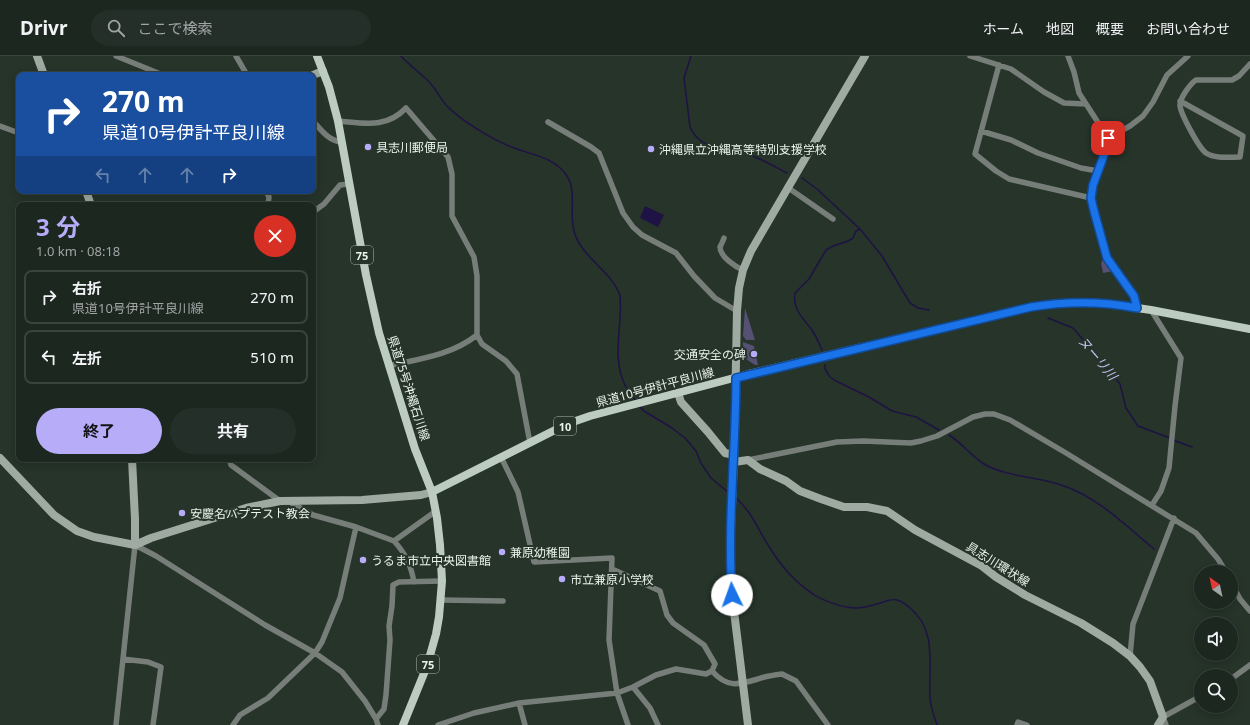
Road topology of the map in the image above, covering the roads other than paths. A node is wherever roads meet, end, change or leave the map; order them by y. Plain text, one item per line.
1 (37, 56) edge
2 (116, 56) edge
3 (236, 56) edge
4 (317, 56) edge
5 (865, 56) edge
6 (970, 56) edge
7 (1068, 56) edge
8 (1188, 56) edge
9 (1250, 64) edge
10 (999, 65) junction
11 (323, 70) junction
12 (43, 72) edge
13 (156, 72) edge
14 (245, 72) edge
15 (316, 74) edge
16 (1180, 101) junction
17 (1086, 104) junction
18 (338, 121) junction
19 (548, 122) dead end
20 (316, 124) edge
21 (0, 126) edge
22 (982, 131) junction
23 (16, 132) edge
24 (1108, 138) junction
25 (341, 142) junction
26 (1098, 172) junction
27 (349, 184) junction
28 (787, 187) junction
29 (1091, 198) junction
30 (316, 210) edge
31 (833, 219) dead end
32 (724, 238) dead end
33 (743, 270) junction
34 (1137, 308) junction
35 (1151, 310) junction
36 (738, 311) junction
37 (1250, 329) edge
38 (477, 335) junction
39 (388, 366) junction
40 (736, 378) junction
41 (678, 393) junction
42 (530, 443) junction
43 (501, 457) junction
44 (0, 458) edge
45 (734, 459) junction
46 (748, 460) junction
47 (132, 462) edge
48 (230, 462) edge
49 (432, 492) junction
50 (283, 500) junction
51 (1152, 506) junction
52 (436, 511) junction
53 (1174, 518) junction
54 (356, 527) junction
55 (394, 541) junction
56 (135, 545) junction
57 (1222, 565) edge
58 (612, 569) junction
59 (442, 581) junction
60 (414, 582) junction
61 (1238, 595) edge
62 (441, 600) junction
63 (502, 601) dead end
64 (1250, 611) edge
65 (315, 653) junction
66 (1130, 656) junction
67 (123, 659) junction
68 (1250, 665) edge
69 (712, 671) junction
70 (1238, 674) edge
71 (743, 683) junction
72 (633, 687) junction
73 (617, 692) junction
74 (1194, 700) edge
75 (519, 703) junction
76 (1163, 717) junction
77 (376, 719) junction
78 (406, 724) edge
79 (116, 725) edge
80 (153, 725) edge
81 (233, 725) edge
82 (378, 725) edge
83 (438, 725) edge
84 (526, 725) edge
85 (628, 725) edge
86 (658, 725) edge
87 (748, 725) edge
88 (828, 725) edge
89 (1017, 725) edge
90 (1027, 725) edge
91 (1158, 725) edge
92 (1166, 725) edge

1 - 12 main road
2 - 13 street
3 - 14 street
4 - 11 main road, 県道75号沖縄石川線 / 75
5 - 28 main road
6 - 10 street
7 - 17 street
8 - 24 street
9 - 16 street
10 - 17 street
10 - 22 street
11 - 15 main road
11 - 18 main road, 県道75号沖縄石川線 / 75
16 - 16 street
17 - 24 street
18 - 25 main road, 県道75号沖縄石川線 / 75
18 - 38 street
19 - 36 street
20 - 25 street
21 - 23 street
22 - 26 street
22 - 29 street
24 - 26 street
25 - 27 main road, 県道75号沖縄石川線 / 75
26 - 29 street
27 - 30 street
27 - 39 main road, 県道75号沖縄石川線 / 75
28 - 31 street
28 - 33 main road
29 - 34 street
32 - 33 street
33 - 36 main road
34 - 35 main road, 県道10号伊計平良川線 / 10
34 - 40 main road, 県道10号伊計平良川線 / 10
35 - 37 main road, 県道10号伊計平良川線 / 10
35 - 51 street
36 - 40 main road
38 - 39 street
38 - 42 street
39 - 49 main road, 県道75号沖縄石川線 / 75
40 - 41 main road, 県道10号伊計平良川線 / 10
40 - 45 main road
41 - 42 main road, 県道10号伊計平良川線 / 10
41 - 45 main road
42 - 43 main road, 県道10号伊計平良川線 / 10
43 - 49 main road, 県道10号伊計平良川線 / 10
43 - 58 street
44 - 56 main road
45 - 46 main road
45 - 71 main road
46 - 51 street
46 - 66 main road, 具志川環状線
47 - 56 main road
48 - 50 street
49 - 50 main road
49 - 52 main road, 県道75号沖縄石川線 / 75
50 - 54 street
50 - 56 main road
51 - 53 street
52 - 55 street
52 - 59 main road, 県道75号沖縄石川線 / 75
53 - 57 street
53 - 66 street
54 - 55 street
54 - 65 street
55 - 60 street
56 - 65 street
56 - 67 street
58 - 69 street
58 - 73 street
59 - 60 street
59 - 62 main road, 県道75号沖縄石川線 / 75
60 - 77 street
61 - 64 street
62 - 63 street
62 - 78 main road, 県道75号沖縄石川線 / 75
65 - 77 street
65 - 81 street
66 - 76 main road, 具志川環状線
67 - 79 street
67 - 80 street
68 - 70 street
69 - 71 street
69 - 72 street
71 - 87 main road
71 - 88 street
72 - 73 street
72 - 86 street
73 - 75 street
73 - 85 street
74 - 76 street
75 - 83 street
75 - 84 street
76 - 91 main road
76 - 92 street
77 - 82 street
89 - 90 street

